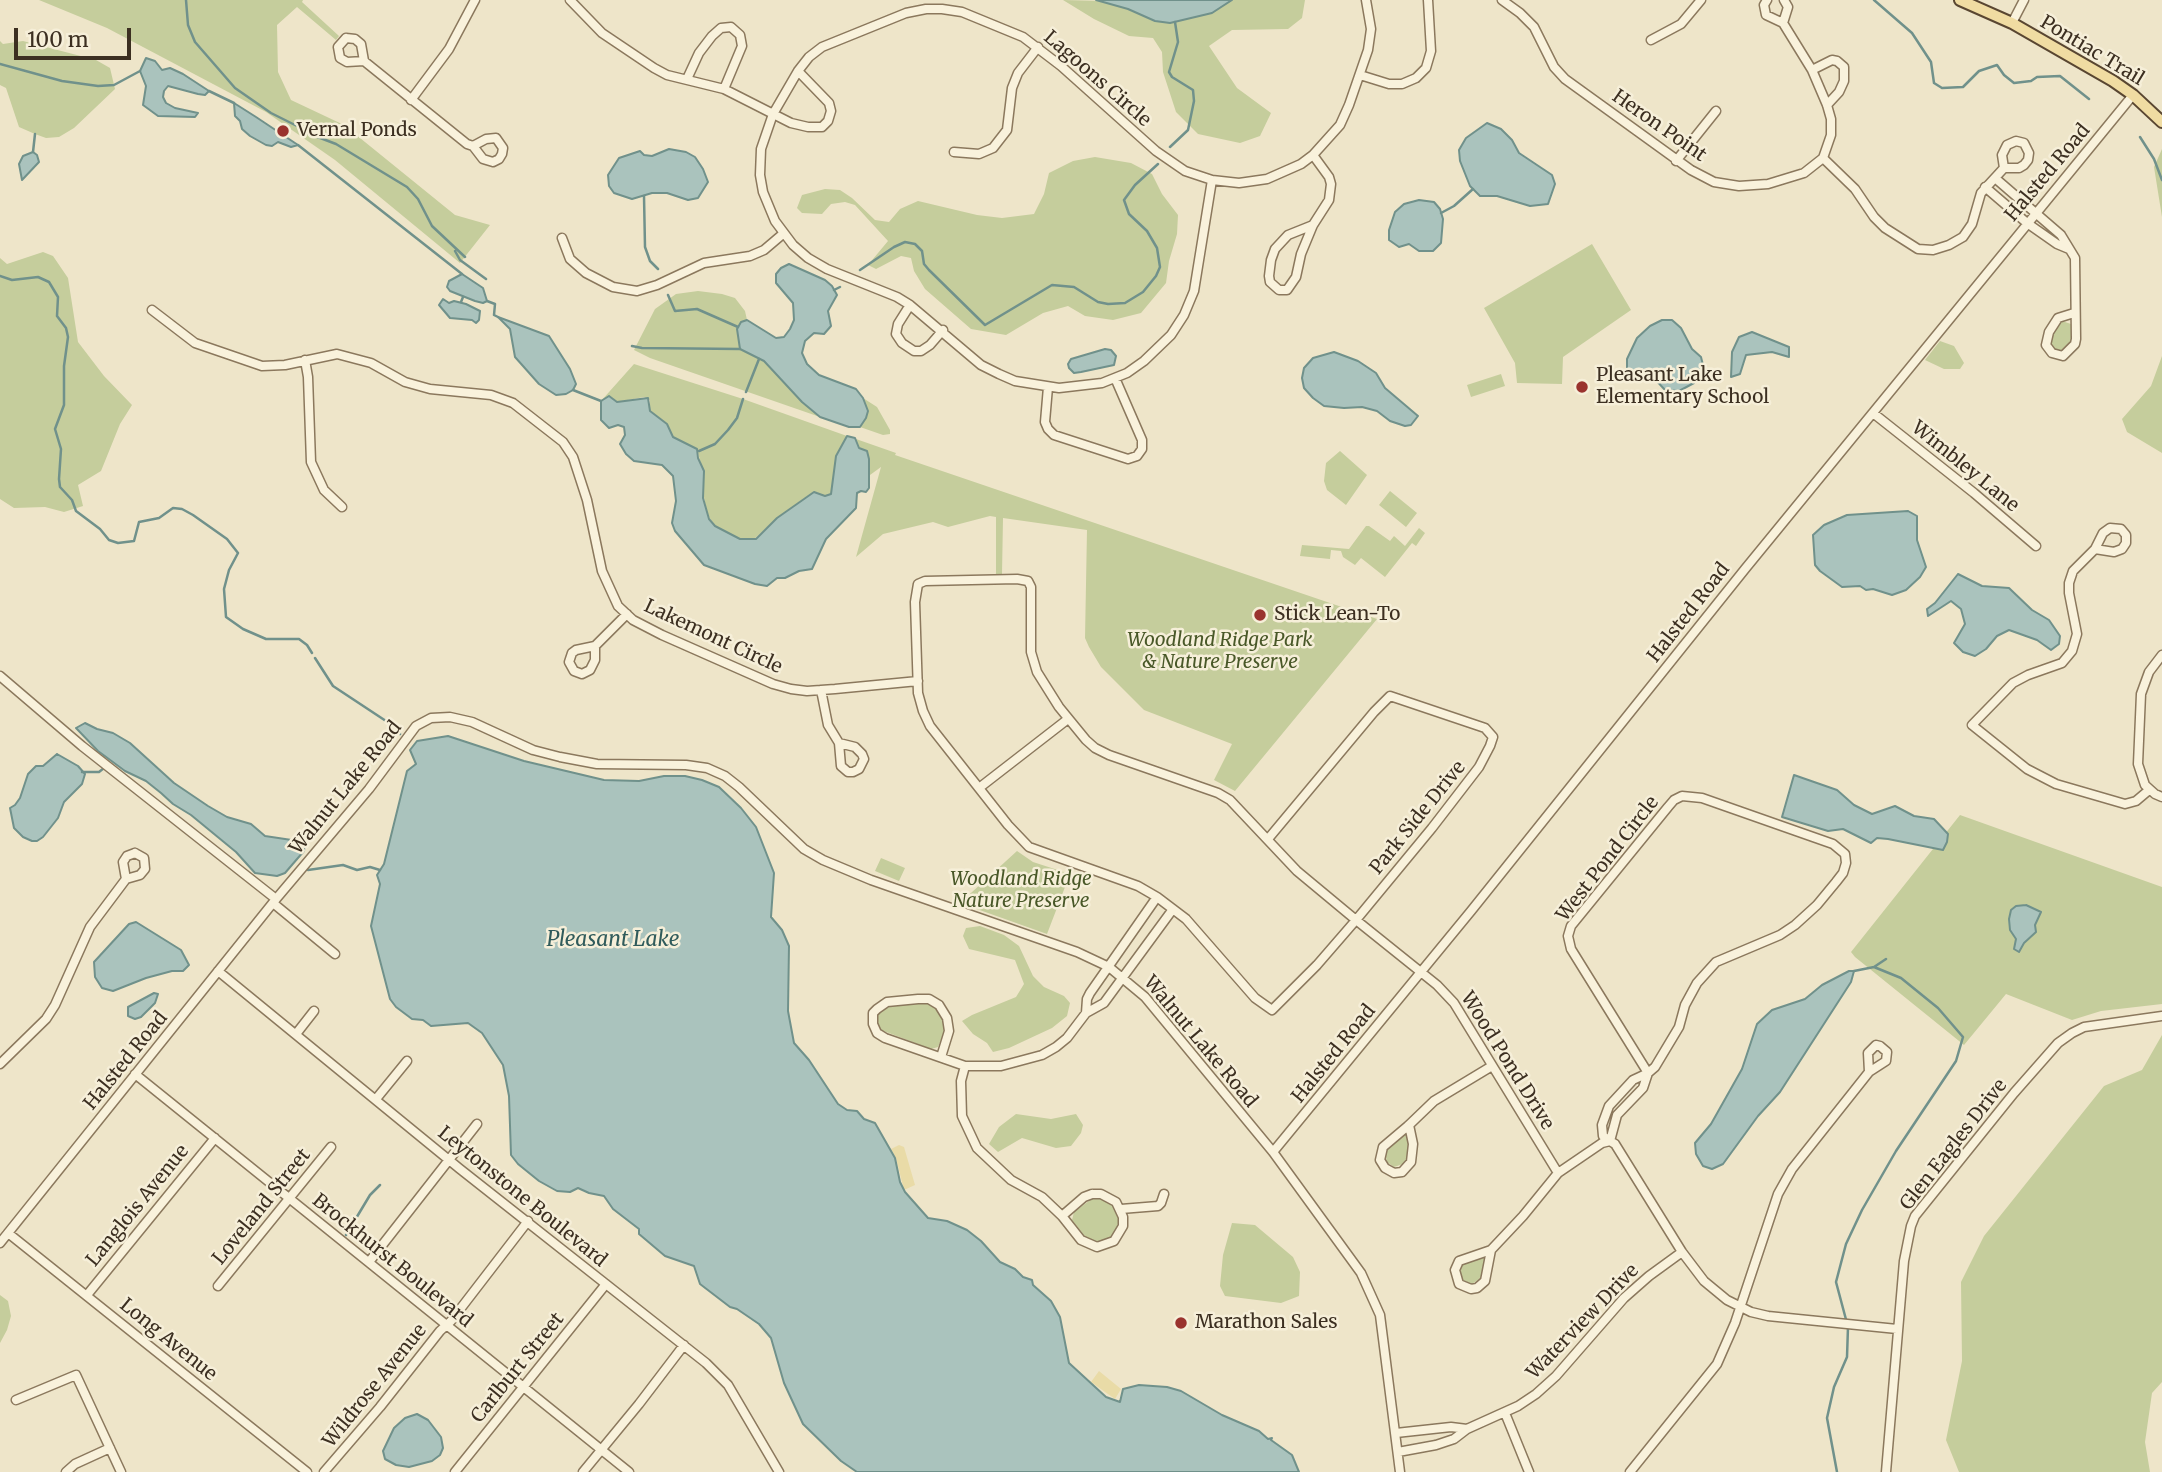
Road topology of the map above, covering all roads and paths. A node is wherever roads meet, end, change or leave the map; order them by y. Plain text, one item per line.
1 (475, 0) edge
2 (570, 0) edge
3 (1366, 0) edge
4 (1428, 0) edge
5 (1502, 0) edge
6 (1701, 0) edge
7 (1767, 0) edge
8 (1784, 0) edge
9 (1960, 0) edge
10 (2024, 0) edge
11 (1783, 23) junction
12 (2011, 23) junction
13 (1651, 40) dead end
14 (1038, 47) junction
15 (364, 61) dead end
16 (1812, 70) junction
17 (798, 71) junction
18 (1360, 75) junction
19 (687, 79) junction
20 (724, 89) junction
21 (2133, 95) junction
22 (411, 100) junction
23 (1827, 105) junction
24 (1716, 111) dead end
25 (772, 114) junction
26 (2162, 122) edge
27 (473, 146) dead end
28 (954, 152) dead end
29 (1313, 155) junction
30 (1823, 158) junction
31 (1676, 161) junction
32 (2004, 168) dead end
33 (1995, 178) junction
34 (1212, 180) junction
35 (1986, 187) junction
36 (2035, 213) junction
37 (2027, 223) junction
38 (1313, 225) junction
39 (784, 233) junction
40 (562, 238) dead end
41 (2069, 249) junction
42 (910, 305) junction
43 (152, 310) dead end
44 (2074, 313) junction
45 (943, 330) junction
46 (305, 360) junction
47 (1115, 377) junction
48 (1048, 387) junction
49 (1873, 413) junction
50 (342, 507) dead end
51 (2036, 546) dead end
52 (2095, 549) dead end
53 (627, 614) junction
54 (595, 646) dead end
55 (2162, 654) edge
56 (0, 677) edge
57 (918, 681) junction
58 (821, 690) junction
59 (1068, 719) junction
60 (839, 743) dead end
61 (979, 788) junction
62 (2149, 790) junction
63 (2162, 797) edge
64 (1268, 839) junction
65 (126, 879) dead end
66 (1157, 897) junction
67 (274, 901) junction
68 (1173, 909) junction
69 (1356, 920) junction
70 (335, 954) dead end
71 (1109, 967) junction
72 (218, 971) junction
73 (1421, 972) junction
74 (1123, 977) junction
75 (314, 1011) dead end
76 (1086, 1013) junction
77 (2162, 1016) edge
78 (296, 1034) junction
79 (2, 1057) edge
80 (941, 1057) junction
81 (407, 1061) dead end
82 (965, 1066) junction
83 (1492, 1066) junction
84 (1869, 1072) dead end
85 (1648, 1073) junction
86 (135, 1074) junction
87 (376, 1099) junction
88 (477, 1124) dead end
89 (1409, 1125) junction
90 (215, 1138) junction
91 (1610, 1141) junction
92 (331, 1147) dead end
93 (1273, 1152) junction
94 (448, 1159) junction
95 (1558, 1173) junction
96 (1164, 1194) dead end
97 (290, 1199) junction
98 (1121, 1209) junction
99 (1062, 1216) junction
100 (528, 1221) junction
101 (8, 1233) junction
102 (0, 1243) edge
103 (1491, 1250) junction
104 (1682, 1252) junction
105 (369, 1262) junction
106 (606, 1284) junction
107 (218, 1286) dead end
108 (87, 1295) junction
109 (1740, 1306) junction
110 (446, 1325) junction
111 (1897, 1329) junction
112 (684, 1345) junction
113 (85, 1366) dead end
114 (76, 1374) junction
115 (524, 1388) junction
116 (16, 1400) dead end
117 (1505, 1413) junction
118 (1466, 1429) junction
119 (1396, 1433) junction
120 (110, 1448) junction
121 (601, 1449) junction
122 (1398, 1452) junction
123 (66, 1472) edge
124 (121, 1472) edge
125 (307, 1472) edge
126 (324, 1472) edge
127 (455, 1472) edge
128 (583, 1472) edge
129 (629, 1472) edge
130 (779, 1472) edge
131 (1400, 1472) edge
132 (1529, 1472) edge
133 (1630, 1472) edge
134 (1886, 1472) edge

1 - 22 street
2 - 19 street
3 - 18 street, Lagoons Circle
4 - 18 street
5 - 31 street, Heron Point
6 - 13 street
7 - 11 street
8 - 11 street
9 - 12 main road, Pontiac Trail
10 - 12 street
11 - 16 street
12 - 21 main road, Pontiac Trail
14 - 17 street, Lagoons Circle
14 - 28 street
14 - 34 street, Lagoons Circle
15 - 22 street
16 - 23 street
16 - 23 street
17 - 25 street, Lagoons Circle
17 - 25 street
18 - 29 street, Lagoons Circle
19 - 20 street
19 - 20 street
20 - 25 street
21 - 26 main road, Pontiac Trail
21 - 36 street, Halsted Road
22 - 27 street
23 - 30 street
24 - 31 street
25 - 39 street, Lagoons Circle
29 - 34 street, Lagoons Circle
29 - 38 street
30 - 31 street, Heron Point
30 - 35 street
32 - 33 street
33 - 35 street
33 - 36 street
34 - 47 street, Lagoons Circle
35 - 37 street
36 - 37 street, Halsted Road
36 - 41 street
37 - 41 street
37 - 49 street, Halsted Road
38 - 38 street
39 - 40 street
39 - 42 street, Lagoons Circle
41 - 44 street
42 - 45 street, Lagoons Circle
42 - 45 street
43 - 46 street, Lakemont Circle
44 - 44 street
45 - 48 street, Lagoons Circle
46 - 50 street
46 - 53 street, Lakemont Circle
47 - 48 street, Lagoons Circle
47 - 48 street
49 - 51 street, Wimbley Lane
49 - 73 street, Halsted Road
52 - 62 street
53 - 54 street
53 - 58 street, Lakemont Circle
55 - 62 street
56 - 67 street
57 - 58 street, Lakemont Circle
57 - 59 street, Wood Pond Drive
57 - 61 street
58 - 60 street
59 - 61 street
59 - 64 street, Wood Pond Drive
61 - 66 street
62 - 63 street
64 - 69 street, Wood Pond Drive
64 - 69 street, Park Side Drive
65 - 79 street
66 - 68 street
66 - 71 street
67 - 70 street
67 - 71 street, Walnut Lake Road
67 - 72 street, Halsted Road
68 - 69 street
68 - 74 street
69 - 73 street, Wood Pond Drive
71 - 74 street, Walnut Lake Road
71 - 76 street
72 - 78 street, Leytonstone Boulevard
72 - 86 street, Halsted Road
73 - 83 street, Wood Pond Drive
73 - 93 street, Halsted Road
74 - 76 street
74 - 93 street, Walnut Lake Road
75 - 78 street
76 - 82 street
77 - 111 street, Glen Eagles Drive
78 - 87 street, Leytonstone Boulevard
80 - 80 street
80 - 82 street
81 - 87 street
82 - 99 street
83 - 89 street
83 - 95 street, Wood Pond Drive
84 - 109 street
85 - 85 street, West Pond Circle
85 - 91 street, West Pond Circle
85 - 91 street, West Pond Circle
86 - 90 street, Brockhurst Boulevard
86 - 101 street, Halsted Road
87 - 94 street, Leytonstone Boulevard
88 - 94 street
89 - 89 street
90 - 97 street, Brockhurst Boulevard
90 - 108 street, Langlois Avenue
91 - 95 street
91 - 104 street
92 - 97 street, Loveland Street
93 - 119 street, Walnut Lake Road
94 - 100 street, Leytonstone Boulevard
94 - 105 street
95 - 103 street
96 - 98 street
97 - 105 street, Brockhurst Boulevard
97 - 107 street, Loveland Street
98 - 99 street
98 - 99 street
100 - 106 street, Leytonstone Boulevard
100 - 110 street, Wildrose Avenue
101 - 102 street, Halsted Road
101 - 108 street, Long Avenue
103 - 103 street
104 - 109 street
104 - 117 street, Waterview Drive
105 - 110 street, Brockhurst Boulevard
106 - 112 street, Leytonstone Boulevard
106 - 115 street, Carlburt Street
108 - 125 street, Long Avenue
109 - 111 street
109 - 133 street
110 - 115 street, Brockhurst Boulevard
110 - 126 street, Wildrose Avenue
111 - 134 street, Glen Eagles Drive
112 - 121 street
112 - 130 street, Leytonstone Boulevard
113 - 114 street
114 - 116 street
114 - 120 street
115 - 121 street, Brockhurst Boulevard
115 - 127 street, Carlburt Street
117 - 118 street, Waterview Drive
117 - 132 street
118 - 119 street, Waterview Drive
118 - 122 street, Waterview Drive
119 - 122 street, Walnut Lake Road
120 - 123 street
120 - 124 street
121 - 128 street
121 - 129 street, Brockhurst Boulevard
122 - 131 street, Walnut Lake Road

